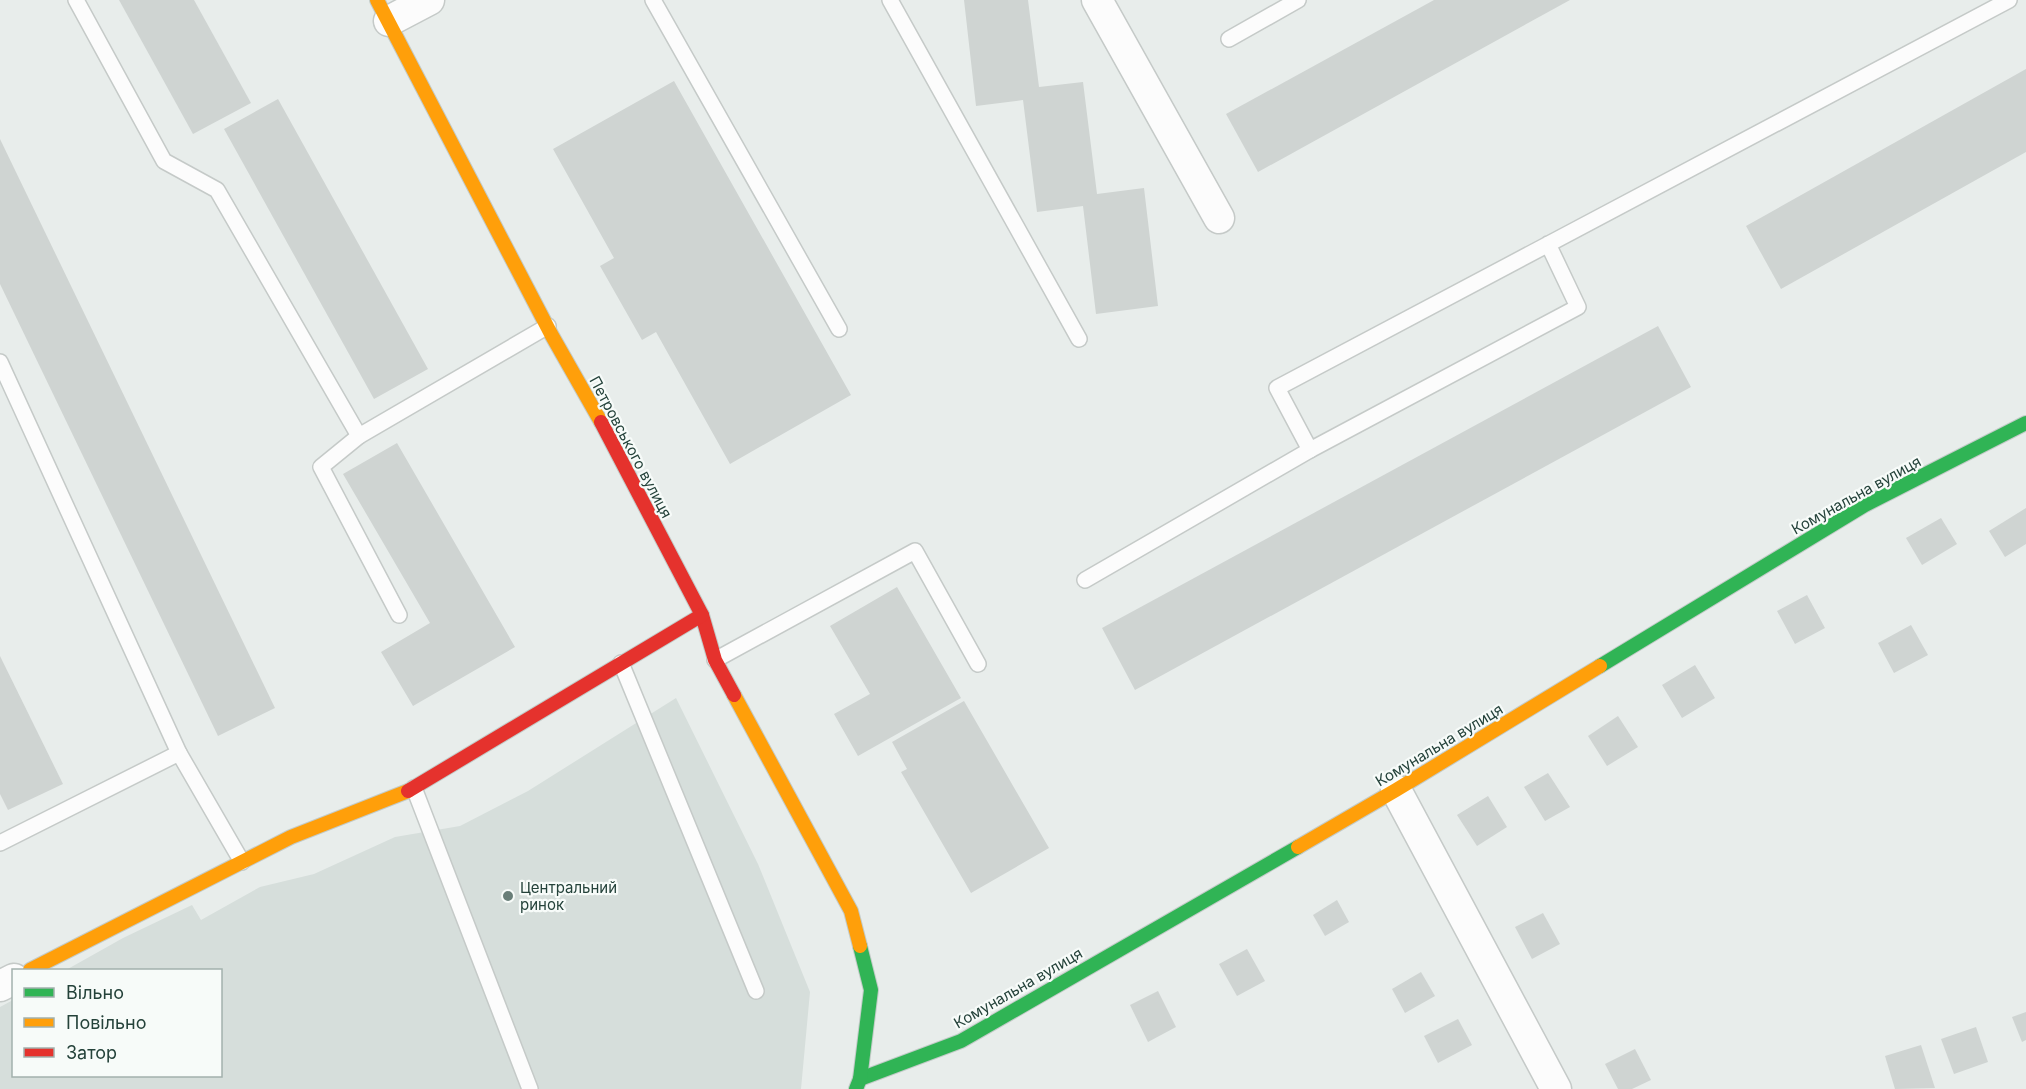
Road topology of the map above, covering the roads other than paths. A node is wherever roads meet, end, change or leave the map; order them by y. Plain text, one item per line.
1 (76, 0) edge
2 (429, 0) edge
3 (653, 0) edge
4 (890, 0) edge
5 (1097, 0) edge
6 (1298, 0) edge
7 (2009, 0) edge
8 (383, 11) edge
9 (1229, 39) dead end
10 (1219, 218) dead end
11 (1548, 244) junction
12 (548, 326) junction
13 (839, 328) dead end
14 (1078, 339) dead end
15 (0, 362) edge
16 (2026, 423) edge
17 (359, 436) junction
18 (1310, 450) junction
19 (1085, 580) dead end
20 (399, 615) dead end
21 (702, 615) junction
22 (715, 660) junction
23 (621, 663) junction
24 (978, 664) dead end
25 (179, 753) junction
26 (414, 788) junction
27 (1396, 790) junction
28 (0, 843) edge
29 (242, 862) junction
30 (32, 969) edge
31 (756, 991) dead end
32 (858, 1084) edge
33 (530, 1089) edge
34 (1556, 1089) edge

1 - 17 lane
2 - 8 street
3 - 13 lane
4 - 14 lane
5 - 10 street
6 - 9 lane
7 - 11 lane
8 - 12 street, Петровського вулиця
11 - 18 lane
11 - 18 lane
12 - 17 lane
12 - 21 street, Петровського вулиця
15 - 25 lane
16 - 27 street, Комунальна вулиця
17 - 20 lane
18 - 19 lane
21 - 22 street, Петровського вулиця
21 - 23 street
22 - 24 lane
22 - 32 street, Петровського вулиця
23 - 26 street
23 - 31 lane
25 - 28 lane
25 - 29 lane
26 - 29 street
26 - 33 lane
27 - 32 street, Комунальна вулиця
27 - 34 street
29 - 30 street

